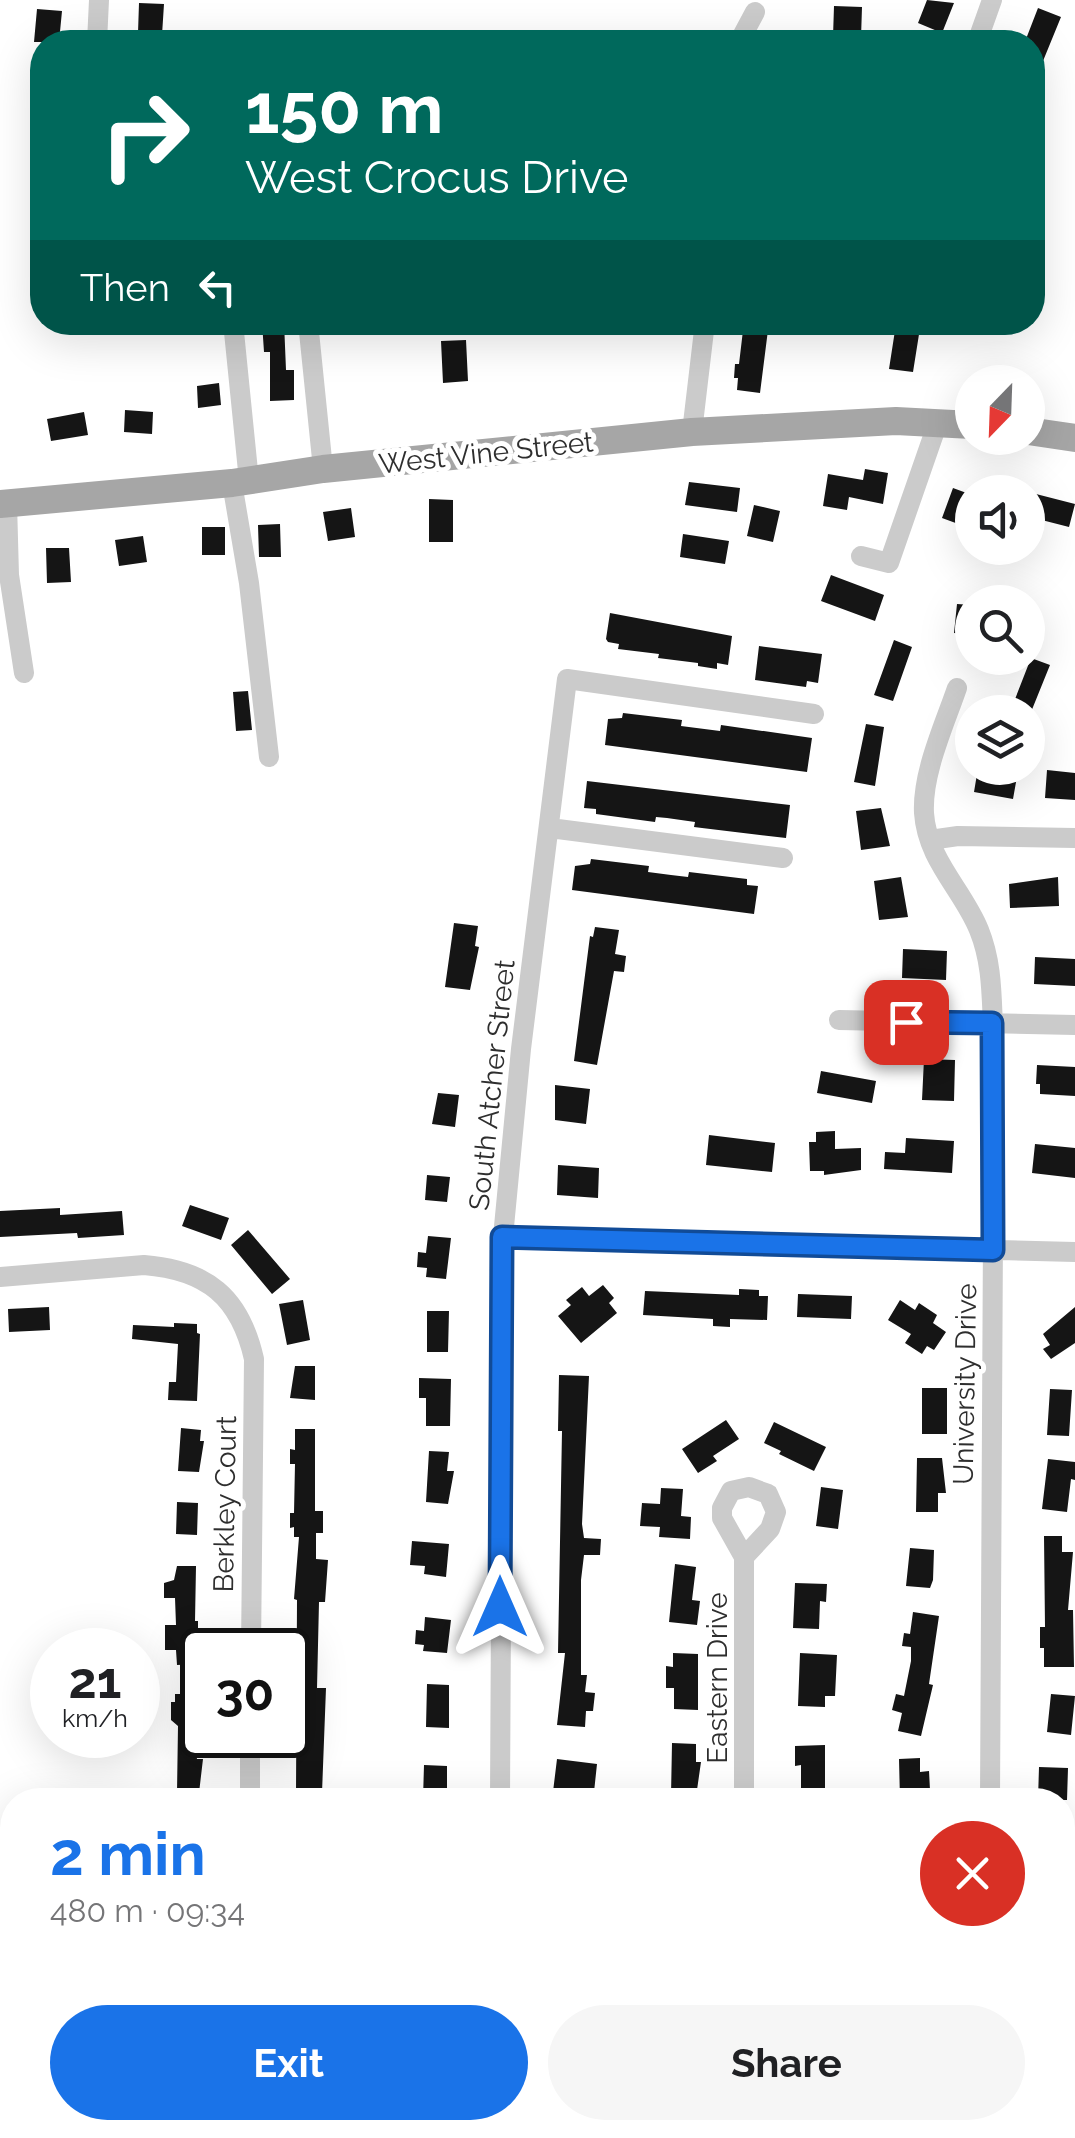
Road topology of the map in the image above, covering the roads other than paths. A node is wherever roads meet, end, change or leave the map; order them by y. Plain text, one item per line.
1 (99, 0) edge
2 (992, 0) edge
3 (755, 12) dead end
4 (98, 30) edge
5 (745, 30) edge
6 (981, 30) edge
7 (234, 335) edge
8 (309, 335) edge
9 (703, 335) edge
10 (938, 422) junction
11 (955, 424) edge
12 (692, 432) junction
13 (1045, 434) edge
14 (1075, 438) edge
15 (323, 469) junction
16 (240, 482) junction
17 (4, 504) edge
18 (862, 556) dead end
19 (24, 673) dead end
20 (957, 688) dead end
21 (814, 714) dead end
22 (269, 757) dead end
23 (550, 828) junction
24 (1075, 838) edge
25 (930, 840) junction
26 (783, 858) dead end
27 (838, 1020) dead end
28 (992, 1023) junction
29 (1075, 1026) edge
30 (502, 1237) junction
31 (993, 1250) junction
32 (1075, 1252) edge
33 (0, 1277) edge
34 (744, 1557) dead end
35 (251, 1628) edge
36 (250, 1758) edge
37 (250, 1788) edge
38 (500, 1788) edge
39 (744, 1788) edge
40 (990, 1788) edge

1 - 4 street
2 - 6 street
3 - 5 street
7 - 16 street
8 - 15 street
9 - 12 street
10 - 11 main road, West Vine Street
10 - 12 main road, West Vine Street
10 - 18 street
12 - 15 main road, West Vine Street
13 - 14 main road
15 - 16 main road, West Vine Street
16 - 17 main road, West Vine Street
16 - 22 street
17 - 19 street
20 - 25 street, University Drive
21 - 23 street, South Atcher Street
23 - 26 street
23 - 30 street, South Atcher Street
24 - 25 street
25 - 28 street, University Drive
27 - 28 street
28 - 29 street
28 - 31 street, University Drive
30 - 31 street
30 - 38 street, South Atcher Street
31 - 32 street
31 - 40 street, University Drive
33 - 35 street, Berkley Court
34 - 39 street, Eastern Drive
36 - 37 street

